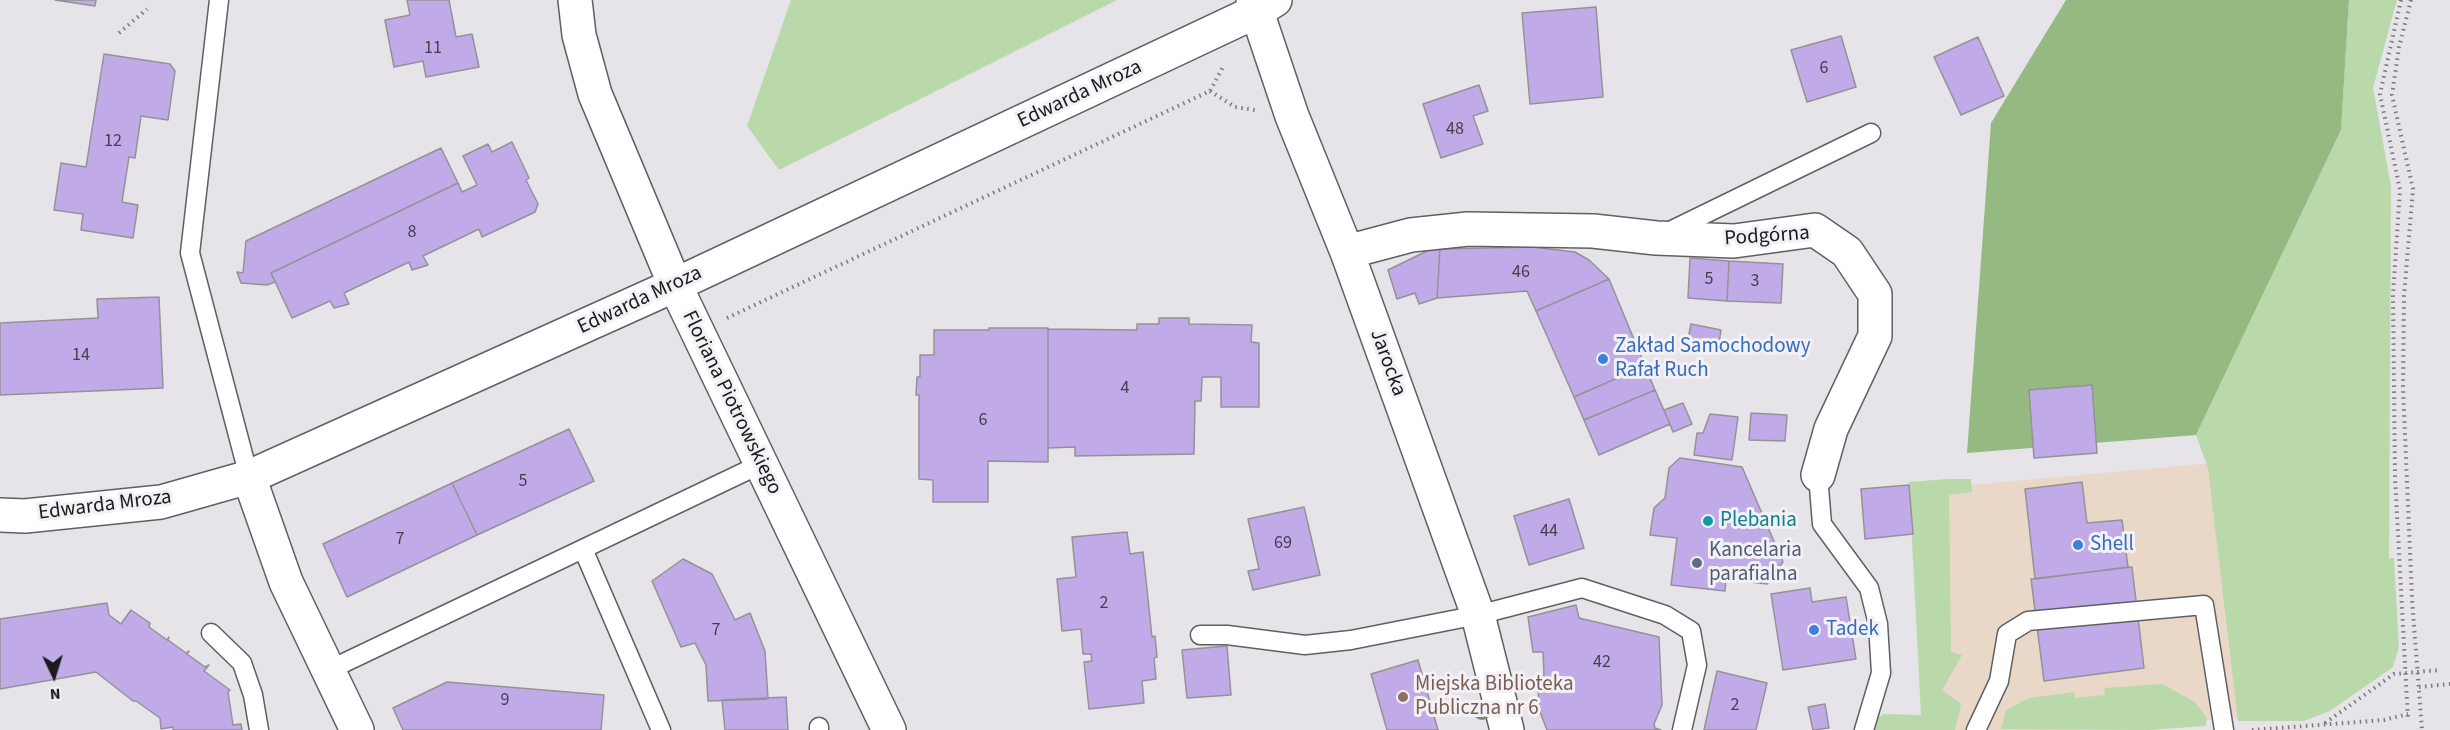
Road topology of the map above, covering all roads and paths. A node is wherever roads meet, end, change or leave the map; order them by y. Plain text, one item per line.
1 (219, 0) edge
2 (575, 0) edge
3 (2401, 0) edge
4 (2411, 0) edge
5 (1261, 4) edge
6 (147, 9) dead end
7 (119, 33) dead end
8 (1227, 60) dead end
9 (1210, 91) junction
10 (1256, 110) dead end
11 (1871, 133) dead end
12 (1656, 238) junction
13 (1347, 252) junction
14 (675, 285) junction
15 (697, 332) junction
16 (761, 464) junction
17 (1818, 475) joint
18 (249, 477) junction
19 (0, 515) edge
20 (583, 549) junction
21 (1478, 615) junction
22 (211, 633) dead end
23 (1200, 635) dead end
24 (329, 670) junction
25 (2440, 670) dead end
26 (2418, 672) junction
27 (2406, 674) junction
28 (2450, 684) edge
29 (2419, 687) junction
30 (2408, 714) junction
31 (2408, 720) dead end
32 (2323, 725) junction
33 (259, 730) edge
34 (357, 730) edge
35 (662, 730) edge
36 (889, 730) edge
37 (1508, 730) edge
38 (1682, 730) edge
39 (1864, 730) edge
40 (1976, 730) edge
41 (2224, 730) edge
42 (2252, 730) edge
43 (2422, 730) edge

1 - 18 lane
2 - 14 street, Floriana Piotrowskiego
3 - 27 path
4 - 26 path
5 - 13 street, Jarocka
5 - 14 street, Edwarda Mroza
6 - 7 path
8 - 9 path
9 - 10 path
9 - 15 path
11 - 12 lane
12 - 13 street, Podgórna
12 - 17 street, Podgórna
13 - 21 street, Jarocka
14 - 15 street, Floriana Piotrowskiego
14 - 18 street, Edwarda Mroza
15 - 16 street, Floriana Piotrowskiego
16 - 20 lane
16 - 36 street, Floriana Piotrowskiego
17 - 39 lane, Podgórna
18 - 19 street, Edwarda Mroza
18 - 24 street
20 - 24 lane
20 - 35 lane
21 - 23 lane
21 - 37 street, Jarocka
21 - 38 lane
22 - 33 lane
24 - 34 street
25 - 26 path
26 - 27 path
26 - 29 path
27 - 30 path
27 - 32 path
28 - 29 path
29 - 43 path
30 - 31 path
30 - 32 path
32 - 42 path
40 - 41 lane

